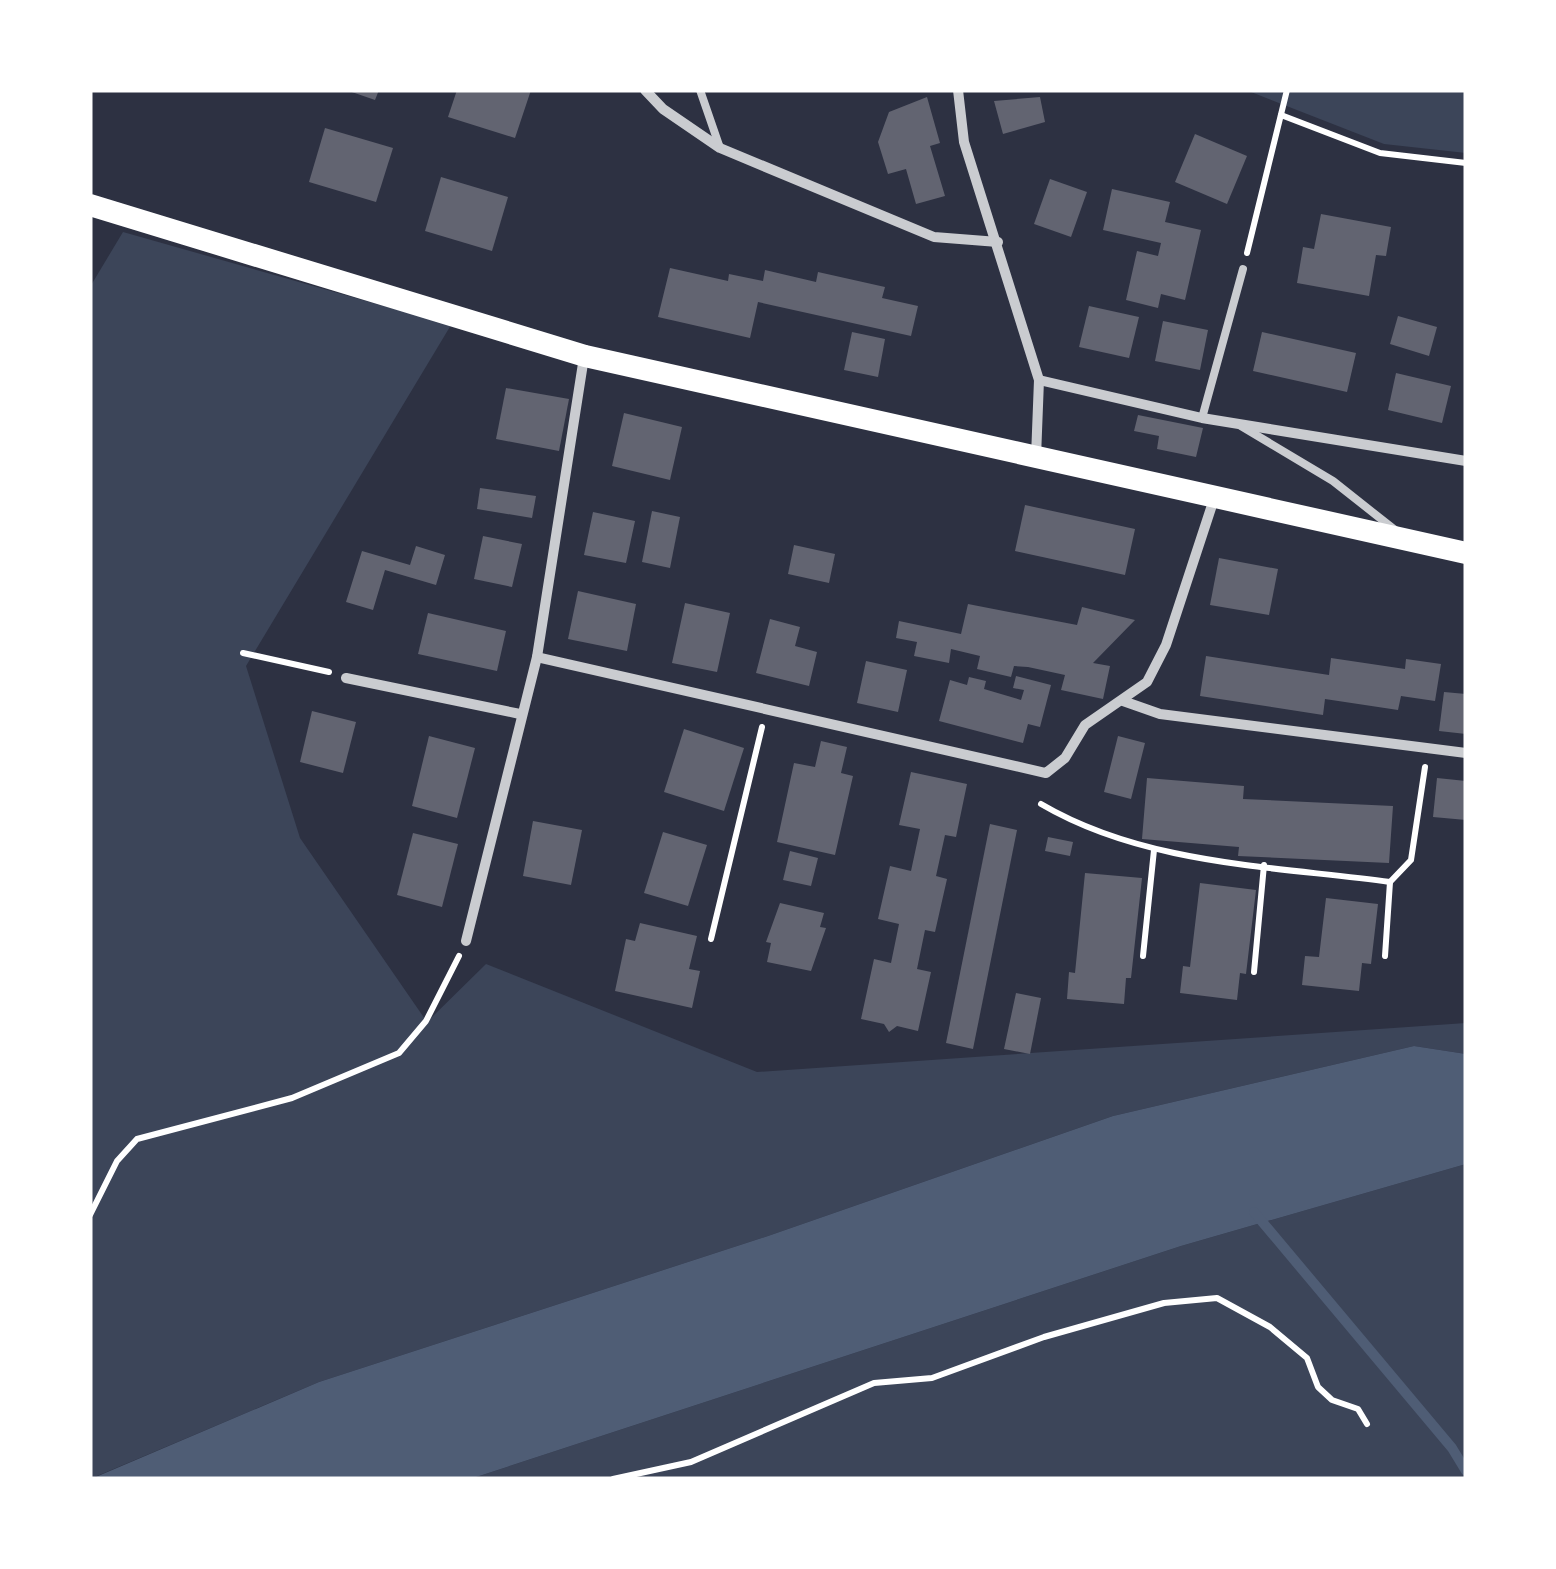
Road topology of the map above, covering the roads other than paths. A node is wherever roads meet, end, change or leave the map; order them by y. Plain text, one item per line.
1 (645, 90) edge
2 (700, 90) edge
3 (958, 90) edge
4 (720, 148) junction
5 (90, 206) edge
6 (998, 242) junction
7 (1243, 269) road end
8 (585, 356) junction
9 (1038, 380) junction
10 (1202, 418) junction
11 (1240, 425) junction
12 (1036, 460) junction
13 (1466, 461) edge
14 (1214, 500) junction
15 (1411, 542) junction
16 (1466, 553) edge
17 (537, 657) junction
18 (346, 678) road end
19 (1124, 701) junction
20 (520, 714) junction
21 (1466, 753) edge
22 (466, 942) road end

1 - 4 street
2 - 4 lane
3 - 6 street
4 - 6 street
5 - 8 main road
6 - 9 street
7 - 10 lane
8 - 12 main road
8 - 17 street
9 - 10 street
9 - 12 street
10 - 11 street
11 - 13 street
11 - 15 lane
12 - 14 main road
14 - 15 main road
14 - 19 street
15 - 16 main road
17 - 19 street
17 - 20 street
18 - 20 street
19 - 21 street
20 - 22 street

